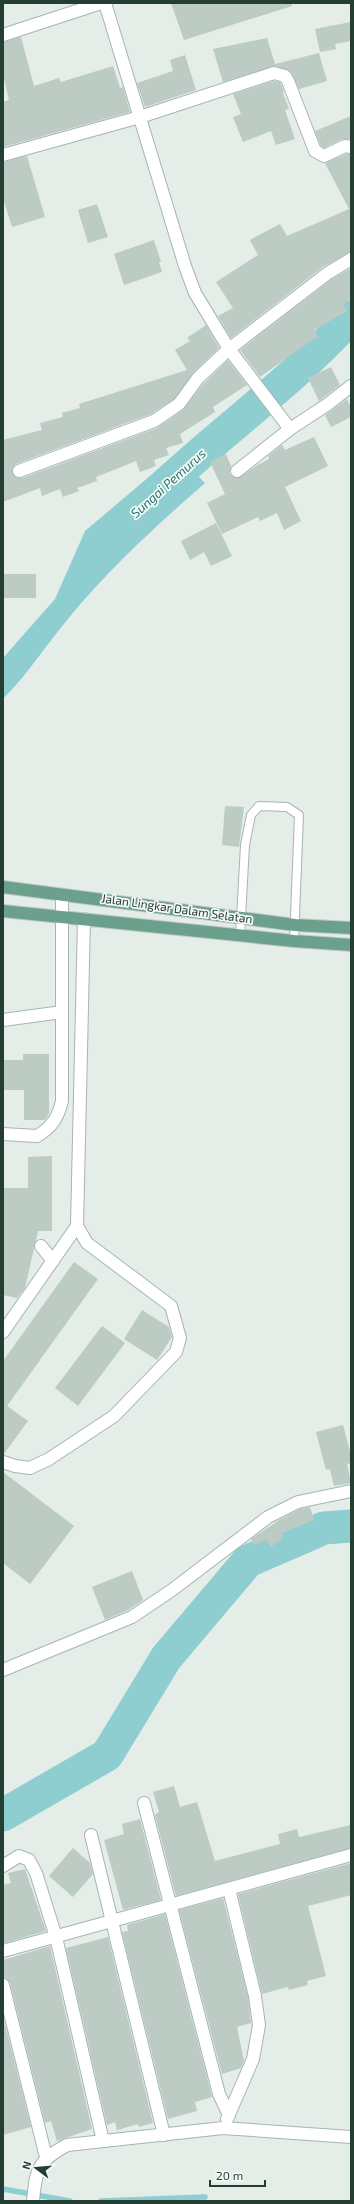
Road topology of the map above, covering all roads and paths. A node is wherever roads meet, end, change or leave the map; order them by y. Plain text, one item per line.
1 (101, 3) edge
2 (105, 3) edge
3 (3, 35) edge
4 (140, 117) junction
5 (351, 147) edge
6 (3, 154) edge
7 (351, 259) edge
8 (229, 350) junction
9 (351, 386) edge
10 (290, 429) junction
11 (19, 471) dead end
12 (237, 471) dead end
13 (3, 887) edge
14 (62, 895) junction
15 (3, 911) edge
16 (61, 917) junction
17 (240, 917) junction
18 (84, 919) junction
19 (295, 925) junction
20 (351, 928) edge
21 (240, 936) junction
22 (294, 941) junction
23 (351, 945) edge
24 (62, 1012) junction
25 (3, 1020) edge
26 (3, 1134) edge
27 (77, 1226) junction
28 (41, 1246) dead end
29 (53, 1261) junction
30 (3, 1332) edge
31 (3, 1462) edge
32 (351, 1491) edge
33 (3, 1670) edge
34 (144, 1803) dead end
35 (92, 1835) dead end
36 (351, 1856) edge
37 (3, 1866) edge
38 (229, 1890) junction
39 (170, 1905) junction
40 (111, 1921) junction
41 (56, 1937) junction
42 (3, 1951) edge
43 (3, 1986) edge
44 (229, 2115) junction
45 (223, 2128) junction
46 (164, 2136) junction
47 (351, 2137) edge
48 (103, 2141) junction
49 (46, 2157) junction
50 (33, 2201) edge

1 - 3 street
2 - 4 street
4 - 5 street
4 - 6 street
4 - 8 street
7 - 8 street
8 - 10 street
8 - 11 street
9 - 10 street
10 - 12 street
13 - 14 main road, Jalan Lingkar Dalam Selatan
14 - 16 street
14 - 17 main road, Jalan Lingkar Dalam Selatan
15 - 16 main road, Jalan Lingkar Dalam Selatan
16 - 18 main road, Jalan Lingkar Dalam Selatan
16 - 24 street
17 - 19 main road, Jalan Lingkar Dalam Selatan
17 - 19 lane
17 - 21 lane
18 - 21 main road, Jalan Lingkar Dalam Selatan
18 - 27 street
19 - 20 main road, Jalan Lingkar Dalam Selatan
19 - 22 lane
21 - 22 main road, Jalan Lingkar Dalam Selatan
22 - 23 main road, Jalan Lingkar Dalam Selatan
24 - 25 street
24 - 26 street
27 - 29 street
27 - 31 street
28 - 29 street
29 - 30 street
32 - 33 street
34 - 39 street
35 - 40 street
36 - 38 street
37 - 41 street
38 - 39 street
38 - 44 street
39 - 40 street
39 - 44 street
40 - 41 street
40 - 46 street
41 - 42 street
41 - 48 street
43 - 49 street
44 - 45 street
45 - 46 street
45 - 47 street
46 - 48 street
48 - 49 street
49 - 50 street

